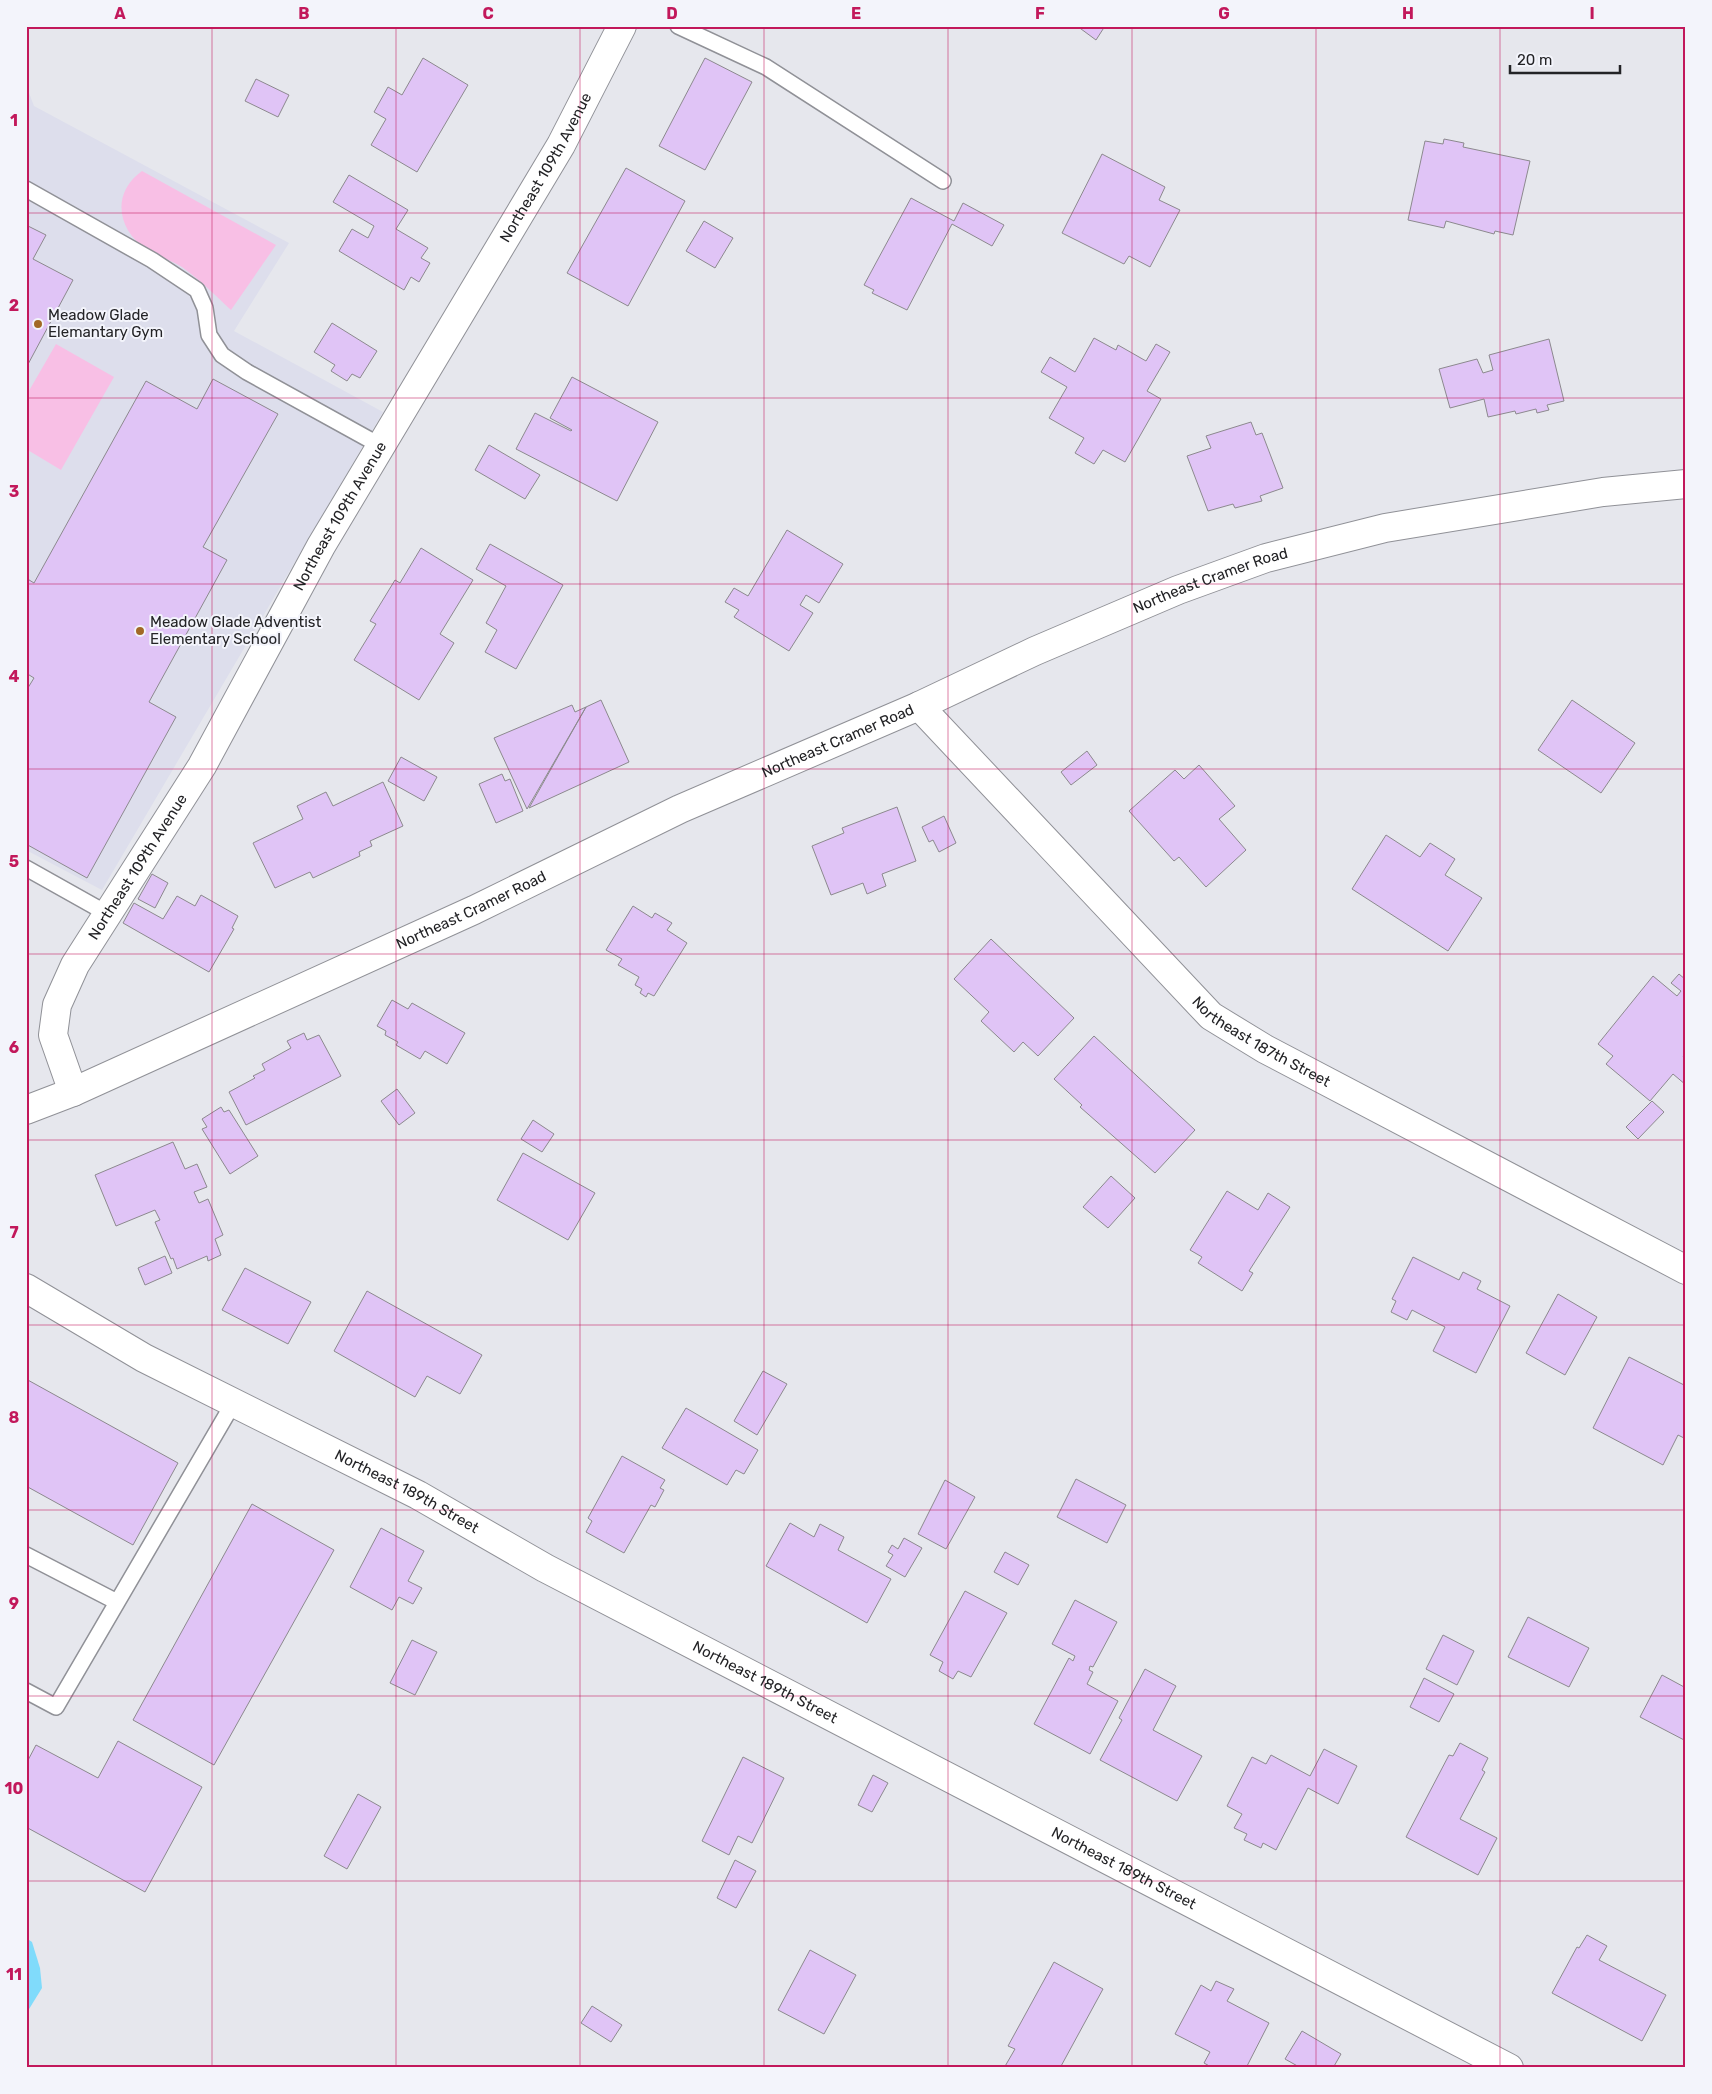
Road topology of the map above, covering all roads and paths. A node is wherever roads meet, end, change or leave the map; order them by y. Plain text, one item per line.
1 (622, 26) edge
2 (678, 26) edge
3 (943, 181) dead end
4 (26, 189) edge
5 (381, 446) junction
6 (1686, 484) edge
7 (919, 706) junction
8 (26, 868) edge
9 (108, 914) junction
10 (73, 1092) junction
11 (26, 1110) edge
12 (1686, 1270) edge
13 (26, 1288) edge
14 (234, 1402) junction
15 (26, 1555) edge
16 (117, 1602) junction
17 (26, 1691) edge
18 (1509, 2068) edge

1 - 5 street, Northeast 109th Avenue
2 - 3 lane
4 - 5 lane
5 - 9 street, Northeast 109th Avenue
6 - 7 street, Northeast Cramer Road
7 - 10 street, Northeast Cramer Road
7 - 12 street, Northeast 187th Street
8 - 9 lane
9 - 10 street, Northeast 109th Avenue
10 - 11 street, Northeast Cramer Road
13 - 14 street, Northeast 189th Street
14 - 16 lane
14 - 18 street, Northeast 189th Street
15 - 16 lane
16 - 17 lane

